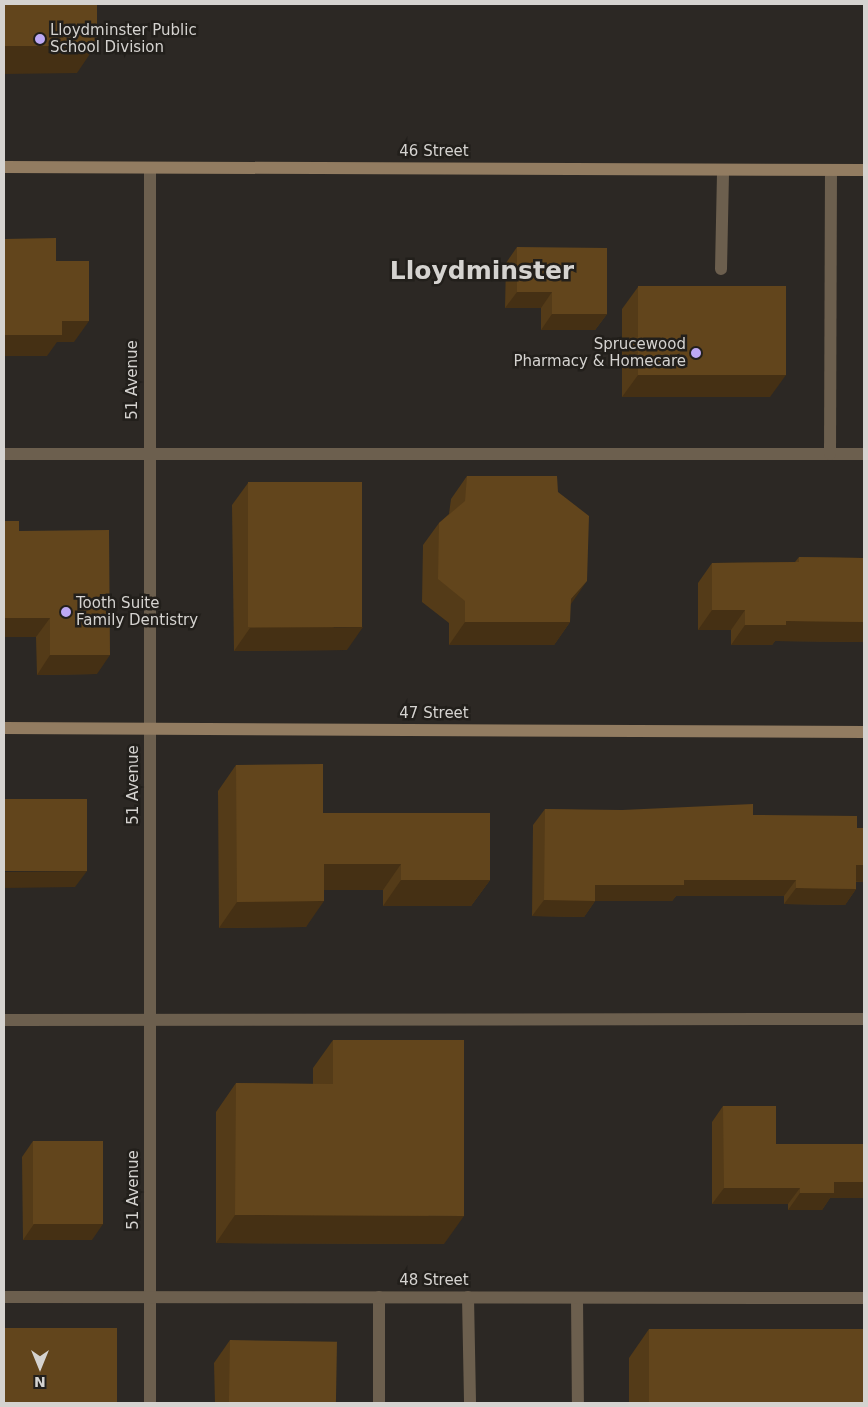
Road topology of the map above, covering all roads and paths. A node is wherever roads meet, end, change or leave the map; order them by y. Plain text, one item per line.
1 (4, 167) edge
2 (150, 168) junction
3 (722, 170) junction
4 (831, 170) junction
5 (864, 170) edge
6 (721, 269) dead end
7 (4, 454) edge
8 (150, 454) junction
9 (830, 454) junction
10 (864, 454) edge
11 (4, 728) edge
12 (150, 729) junction
13 (864, 732) edge
14 (864, 1019) edge
15 (4, 1020) edge
16 (150, 1020) junction
17 (4, 1297) edge
18 (150, 1297) junction
19 (380, 1297) junction
20 (468, 1297) junction
21 (577, 1298) junction
22 (864, 1298) edge
23 (150, 1403) edge
24 (379, 1403) edge
25 (470, 1403) edge
26 (578, 1403) edge

1 - 2 street, 46 Street
2 - 3 street, 46 Street
2 - 8 street, 51 Avenue
3 - 4 street, 46 Street
3 - 6 street
4 - 5 street, 46 Street
4 - 9 street
7 - 8 street
8 - 9 street
8 - 12 street, 51 Avenue
9 - 10 street
11 - 12 street, 47 Street
12 - 13 street, 47 Street
12 - 16 street, 51 Avenue
14 - 16 street
15 - 16 street
16 - 18 street, 51 Avenue
17 - 18 street, 48 Street
18 - 19 street, 48 Street
18 - 23 street, 51 Avenue
19 - 20 street, 48 Street
19 - 24 street
20 - 21 street, 48 Street
20 - 25 street
21 - 22 street, 48 Street
21 - 26 street

